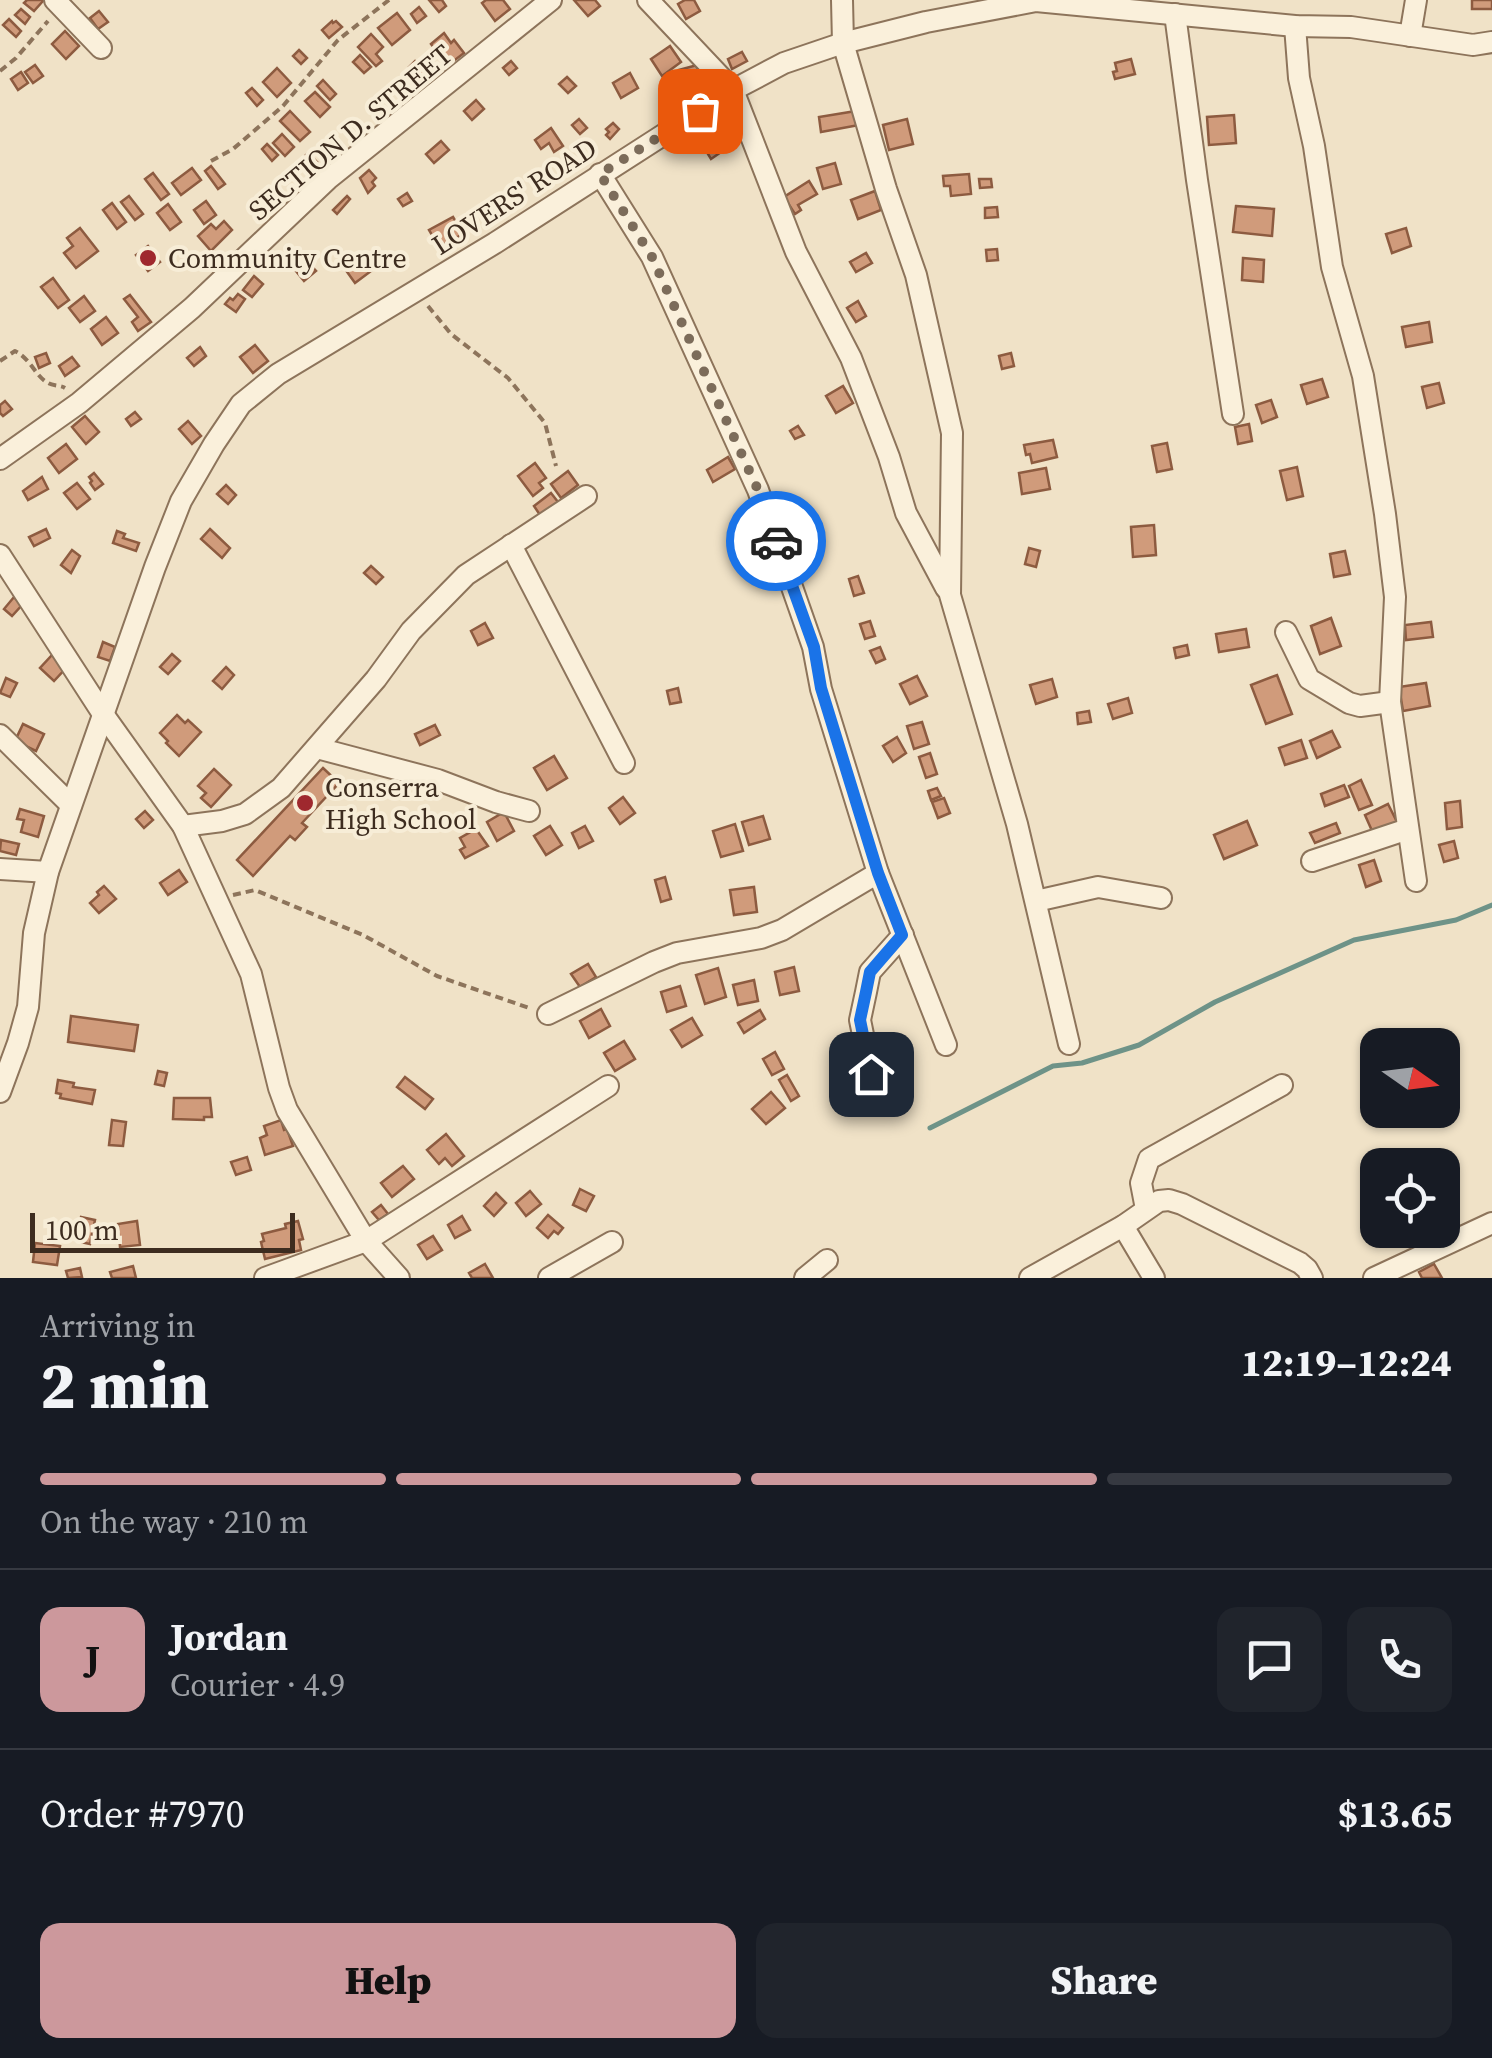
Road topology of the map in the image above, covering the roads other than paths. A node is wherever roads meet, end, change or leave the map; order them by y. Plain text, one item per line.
1 (551, 0) edge
2 (648, 0) edge
3 (842, 0) edge
4 (1416, 0) edge
5 (58, 3) edge
6 (1088, 3) edge
7 (1175, 14) junction
8 (1295, 26) junction
9 (1410, 36) junction
10 (1492, 42) edge
11 (843, 43) junction
12 (101, 48) dead end
13 (733, 90) junction
14 (600, 174) junction
15 (1233, 414) dead end
16 (0, 460) edge
17 (586, 496) dead end
18 (510, 544) junction
19 (0, 554) edge
20 (950, 594) junction
21 (1286, 632) dead end
22 (1390, 702) junction
23 (103, 714) junction
24 (0, 735) edge
25 (317, 748) junction
26 (624, 763) dead end
27 (71, 806) junction
28 (529, 811) dead end
29 (184, 826) junction
30 (1408, 829) junction
31 (1312, 861) dead end
32 (0, 869) edge
33 (48, 872) junction
34 (878, 873) junction
35 (1416, 881) dead end
36 (1161, 898) dead end
37 (1036, 901) junction
38 (902, 935) junction
39 (548, 1014) road end
40 (1069, 1044) dead end
41 (946, 1045) dead end
42 (871, 1074) dead end
43 (1282, 1084) dead end
44 (608, 1086) dead end
45 (0, 1092) edge
46 (1146, 1209) junction
47 (1492, 1223) edge
48 (1123, 1226) junction
49 (366, 1241) junction
50 (612, 1242) dead end
51 (827, 1260) dead end
52 (265, 1278) edge
53 (399, 1278) edge
54 (548, 1278) edge
55 (805, 1278) edge
56 (1030, 1278) edge
57 (1154, 1278) edge
58 (1312, 1278) edge
59 (1374, 1278) edge

1 - 16 street, SECTION D. STREET
2 - 13 street
3 - 11 street
4 - 9 street
5 - 12 street
6 - 7 street, LOVERS' ROAD
6 - 11 street, LOVERS' ROAD
7 - 8 street, LOVERS' ROAD
7 - 15 street
8 - 9 street, LOVERS' ROAD
8 - 22 street
9 - 10 street, LOVERS' ROAD
11 - 13 street, LOVERS' ROAD
11 - 20 street
13 - 14 street, LOVERS' ROAD
13 - 20 street
14 - 23 street, LOVERS' ROAD
14 - 34 street
17 - 18 street
18 - 25 street
18 - 26 street
19 - 23 street
20 - 37 street
21 - 22 street
22 - 30 street
23 - 27 street, LOVERS' ROAD
23 - 29 street
24 - 27 street
25 - 28 street
25 - 29 street
27 - 33 street, LOVERS' ROAD
29 - 49 street
30 - 31 street
30 - 35 street
32 - 33 street
33 - 45 street, LOVERS' ROAD
34 - 38 street
34 - 39 street
36 - 37 street
37 - 40 street
38 - 41 street
38 - 42 street
43 - 46 street
44 - 49 street
46 - 48 street
46 - 58 street
47 - 59 street
48 - 56 street
48 - 57 street
49 - 52 street
49 - 53 street
50 - 54 street
51 - 55 street

